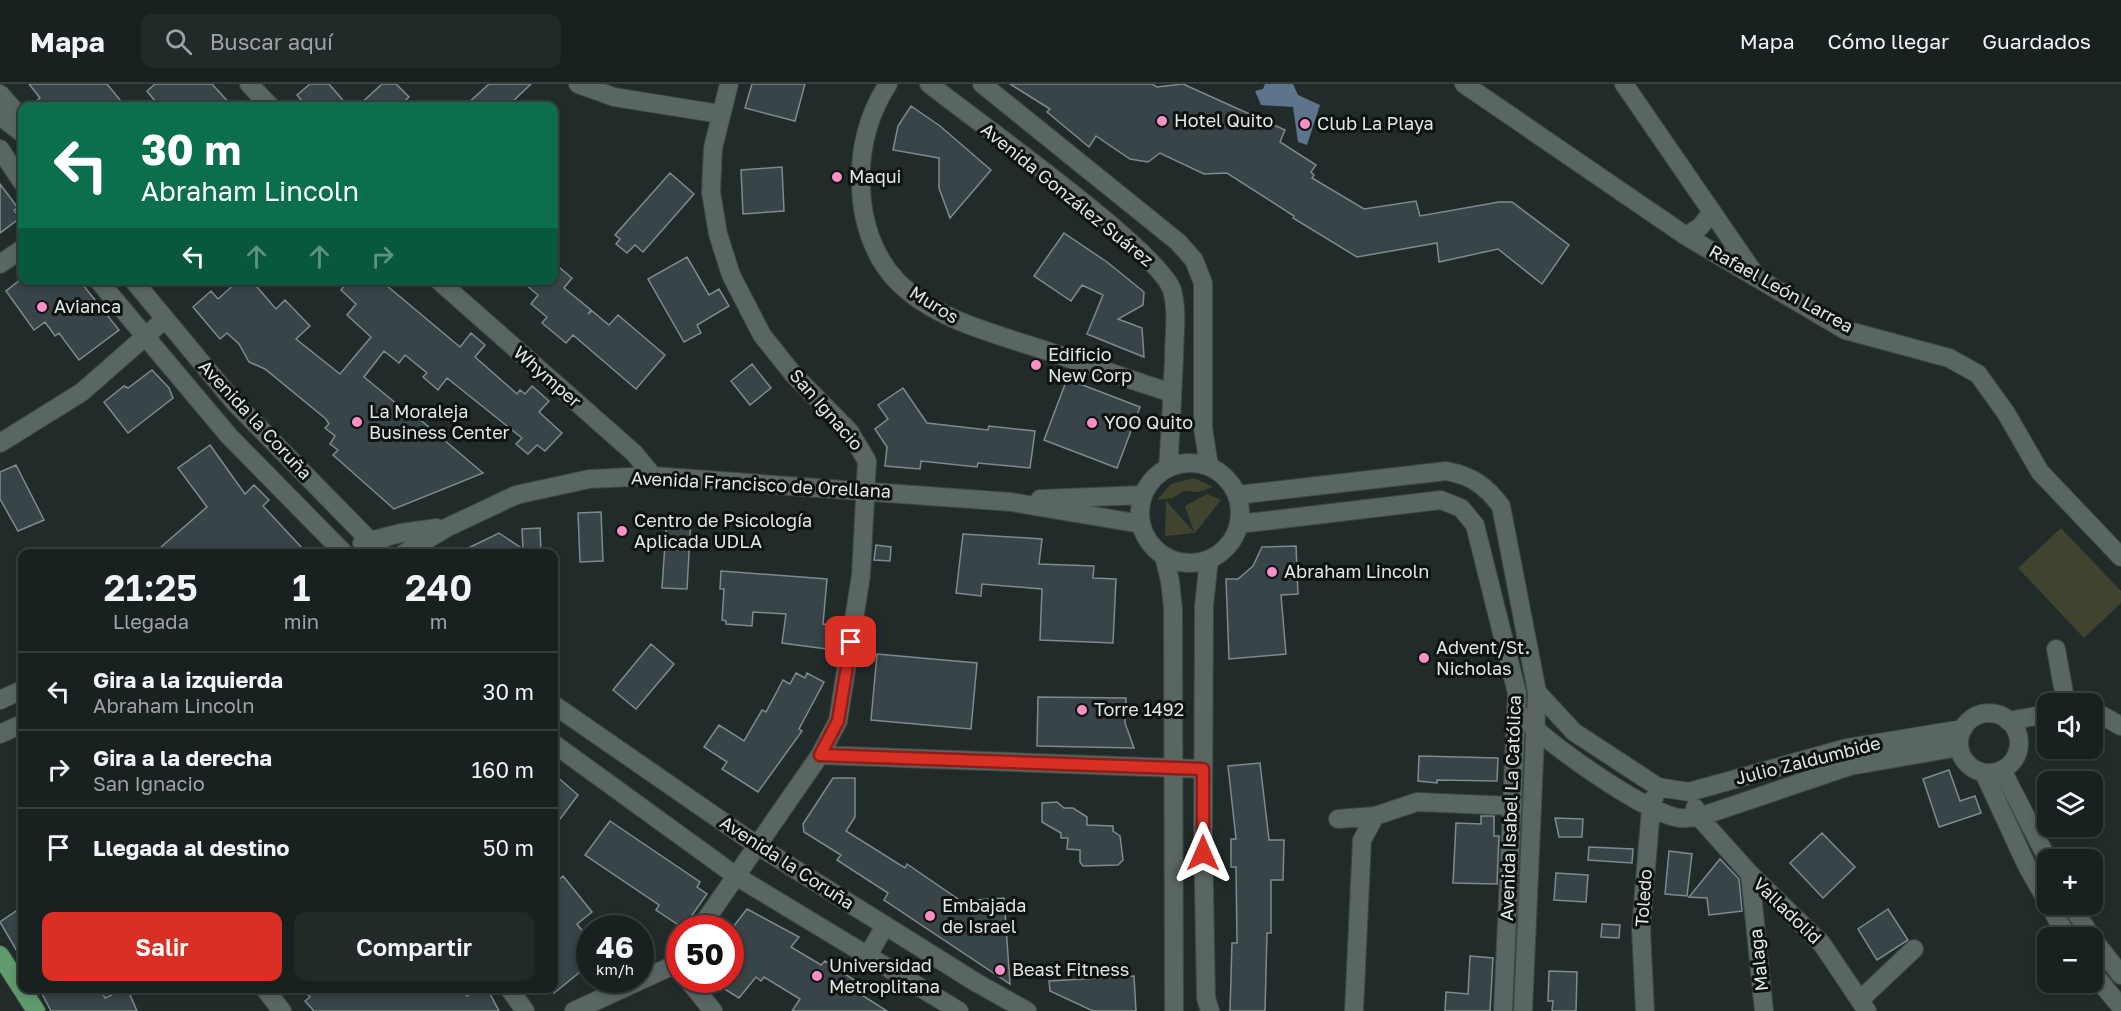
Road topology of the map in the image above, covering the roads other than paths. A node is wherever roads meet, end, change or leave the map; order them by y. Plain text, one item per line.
1 (249, 84) edge
2 (578, 84) edge
3 (729, 84) edge
4 (888, 84) edge
5 (929, 84) edge
6 (982, 84) edge
7 (1464, 84) edge
8 (1624, 84) edge
9 (0, 94) edge
10 (266, 102) edge
11 (18, 114) edge
12 (720, 114) junction
13 (0, 116) edge
14 (18, 130) edge
15 (0, 149) edge
16 (18, 176) edge
17 (1712, 212) junction
18 (1686, 236) junction
19 (18, 252) edge
20 (0, 264) edge
21 (1166, 278) junction
22 (1759, 279) junction
23 (1203, 283) junction
24 (102, 285) edge
25 (138, 285) edge
26 (444, 285) edge
27 (164, 320) junction
28 (1203, 321) junction
29 (1175, 323) junction
30 (146, 338) junction
31 (1172, 393) junction
32 (0, 443) edge
33 (1209, 466) junction
34 (1168, 467) junction
35 (653, 476) junction
36 (865, 491) junction
37 (1143, 495) junction
38 (1237, 495) junction
39 (1011, 502) junction
40 (1141, 524) junction
41 (1239, 524) junction
42 (448, 527) junction
43 (369, 540) junction
44 (337, 549) edge
45 (350, 549) edge
46 (379, 549) edge
47 (411, 549) edge
48 (1164, 556) junction
49 (2121, 557) edge
50 (1209, 559) junction
51 (2056, 649) dead end
52 (18, 692) edge
53 (1537, 692) junction
54 (2064, 693) edge
55 (0, 700) edge
56 (558, 708) edge
57 (1517, 711) junction
58 (2037, 716) edge
59 (2103, 716) edge
60 (2008, 721) junction
61 (18, 726) edge
62 (2121, 726) edge
63 (1963, 729) junction
64 (1535, 730) junction
65 (1574, 732) junction
66 (0, 734) edge
67 (558, 747) edge
68 (1959, 747) junction
69 (1561, 750) junction
70 (820, 755) junction
71 (1203, 769) junction
72 (1175, 770) junction
73 (2002, 770) junction
74 (1984, 773) junction
75 (1658, 787) junction
76 (1689, 792) junction
77 (1513, 806) junction
78 (1651, 808) junction
79 (1375, 816) junction
80 (1699, 817) junction
81 (1338, 819) dead end
82 (758, 846) junction
83 (2042, 849) edge
84 (1750, 874) junction
85 (736, 876) junction
86 (709, 915) edge
87 (885, 926) junction
88 (2062, 927) edge
89 (1914, 949) dead end
90 (2103, 952) edge
91 (0, 955) edge
92 (867, 957) junction
93 (666, 969) edge
94 (2121, 975) edge
95 (18, 983) edge
96 (2103, 985) edge
97 (24, 993) edge
98 (268, 993) edge
99 (512, 993) edge
100 (698, 993) edge
101 (1868, 1007) edge
102 (2121, 1007) edge
103 (36, 1011) edge
104 (282, 1011) edge
105 (525, 1011) edge
106 (574, 1011) edge
107 (713, 1011) edge
108 (959, 1011) edge
109 (1028, 1011) edge
110 (1174, 1011) edge
111 (1210, 1011) edge
112 (1354, 1011) edge
113 (1503, 1011) edge
114 (1523, 1011) edge
115 (1645, 1011) edge
116 (1764, 1011) edge

1 - 10 street
2 - 12 street
3 - 12 street, San Ignacio
4 - 31 street, Muros
5 - 21 street, Avenida González Suárez
6 - 23 street, Avenida González Suárez
7 - 18 street, Rafael León Larrea
8 - 17 street
9 - 11 street
12 - 36 street, San Ignacio
13 - 14 street
15 - 16 street
17 - 18 street
17 - 22 street
18 - 22 street, Rafael León Larrea
19 - 20 street
21 - 23 street
21 - 29 street, Avenida González Suárez
22 - 49 street, Rafael León Larrea
23 - 28 street, Avenida González Suárez
24 - 30 street, Avenida la Coruña
25 - 27 street, Avenida la Coruña
26 - 35 street, Whymper
27 - 30 street
27 - 43 street, Avenida la Coruña
28 - 29 street
28 - 33 street, Avenida González Suárez
29 - 31 street, Avenida González Suárez
30 - 32 street
30 - 44 street, Avenida la Coruña
31 - 34 street, Avenida González Suárez
33 - 34 street
33 - 38 street
34 - 37 street
35 - 36 street, Avenida Francisco de Orellana
35 - 42 street, Avenida Francisco de Orellana
36 - 39 street, Avenida Francisco de Orellana
36 - 70 street, San Ignacio
37 - 39 street, Avenida Francisco de Orellana
37 - 40 street
38 - 41 street
38 - 53 street, Avenida Isabel La Católica
39 - 40 street, Avenida Francisco de Orellana
40 - 48 street
41 - 50 street
41 - 57 street, Avenida Isabel La Católica
42 - 43 street, Avenida Francisco de Orellana
42 - 47 street, Avenida Francisco de Orellana
43 - 45 street, Avenida Francisco de Orellana
43 - 46 street, Avenida la Coruña
48 - 50 street
48 - 72 street
50 - 71 street
51 - 54 street
52 - 55 street
53 - 64 street, Avenida Isabel La Católica
53 - 65 street
56 - 82 street, Avenida la Coruña
57 - 64 street
57 - 77 street, Avenida Isabel La Católica
58 - 60 street
59 - 62 street
60 - 63 street
60 - 73 street
61 - 66 street
63 - 68 street
63 - 76 street, Julio Zaldumbide
64 - 69 street
64 - 114 street, Avenida Isabel La Católica
65 - 69 street
65 - 75 street
67 - 85 street, Avenida la Coruña
68 - 74 street
68 - 80 street, Julio Zaldumbide
69 - 78 street
70 - 72 street
70 - 82 street, San Ignacio
71 - 72 street
71 - 111 street
72 - 110 street
73 - 74 street
73 - 83 street
74 - 88 street
75 - 76 street
75 - 78 street, Toledo
76 - 80 street, Valladolid
77 - 79 street
77 - 113 street, Avenida Isabel La Católica
78 - 80 street
78 - 115 street, Toledo
79 - 81 street
79 - 112 street
80 - 84 street, Valladolid
82 - 85 street, San Ignacio
82 - 87 street, Avenida la Coruña
84 - 101 street, Valladolid
84 - 116 street, Malaga
85 - 86 street, San Ignacio
85 - 92 street, Avenida la Coruña
87 - 92 street
87 - 109 street, Avenida la Coruña
89 - 101 street
90 - 94 street
91 - 95 main road
92 - 108 street, Avenida la Coruña
93 - 106 street
96 - 102 street
97 - 103 main road
98 - 104 street
99 - 105 street
100 - 107 street

